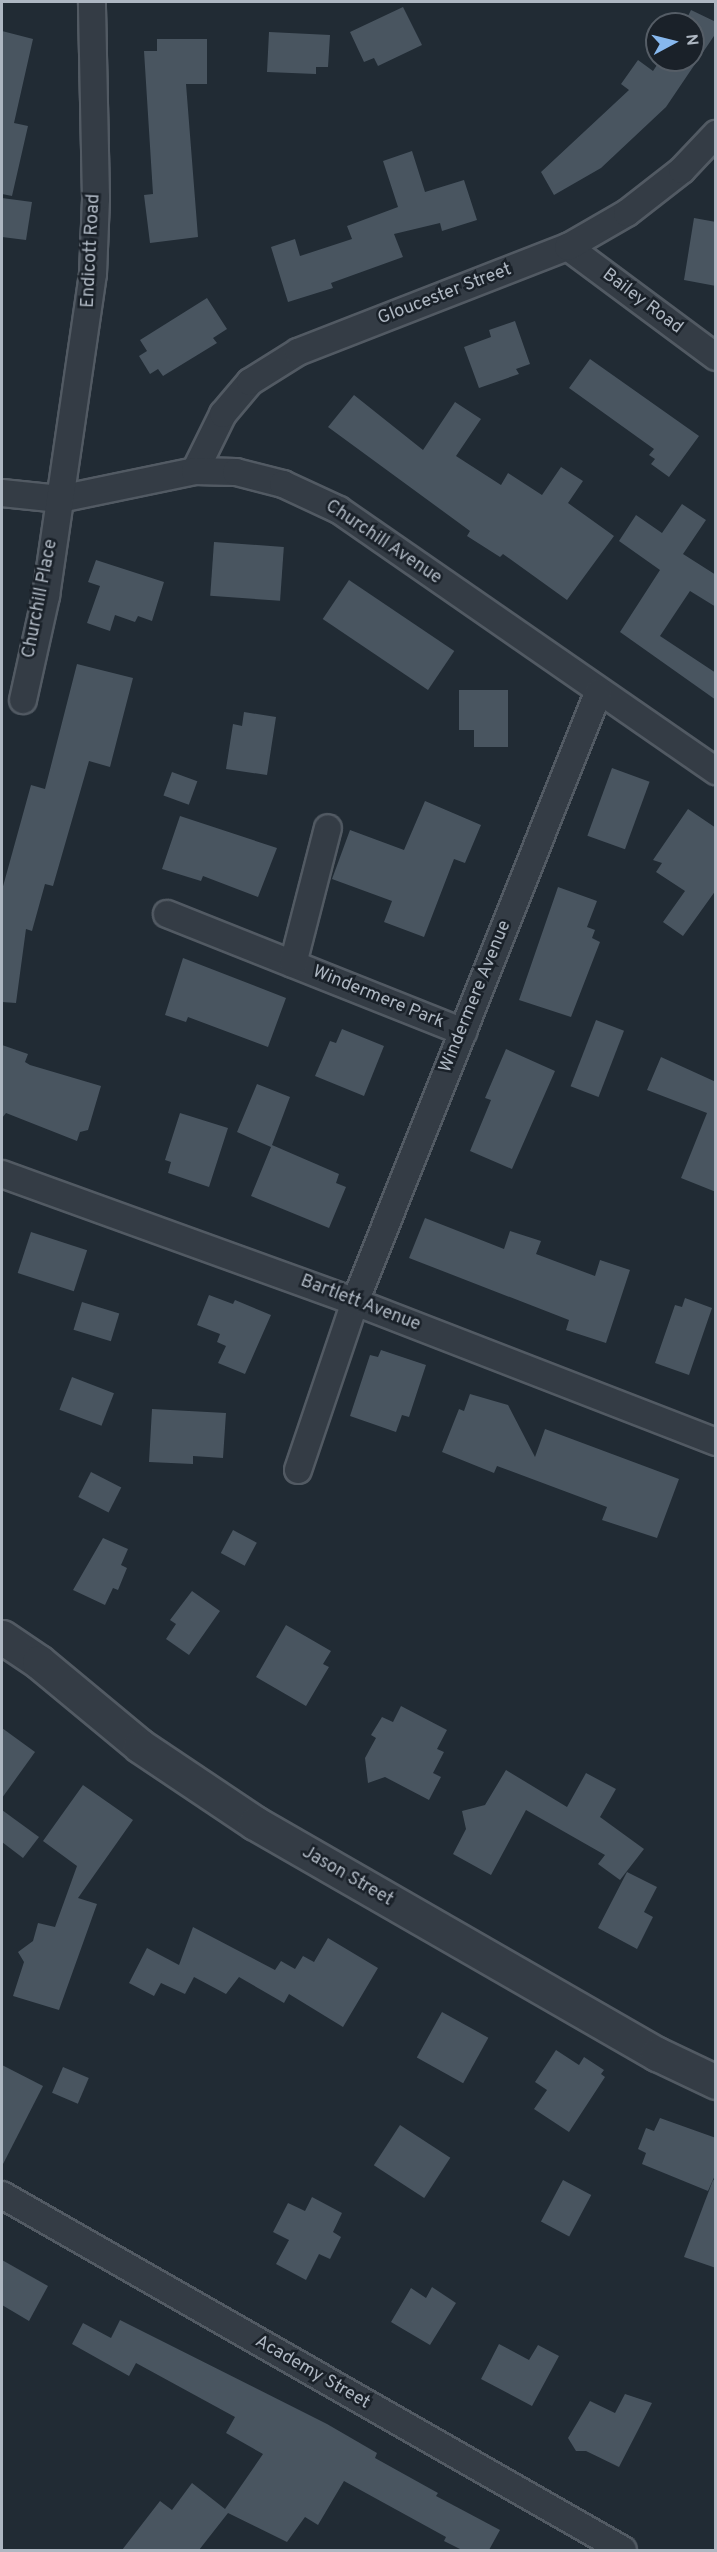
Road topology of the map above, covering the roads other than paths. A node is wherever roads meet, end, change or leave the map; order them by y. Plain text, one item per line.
1 (92, 2) edge
2 (716, 134) edge
3 (568, 247) junction
4 (716, 357) edge
5 (195, 471) junction
6 (2, 493) edge
7 (60, 498) junction
8 (598, 693) junction
9 (23, 700) dead end
10 (716, 771) edge
11 (328, 828) dead end
12 (168, 914) dead end
13 (293, 964) junction
14 (463, 1032) junction
15 (2, 1174) edge
16 (355, 1302) junction
17 (714, 1438) edge
18 (298, 1470) dead end
19 (2, 1637) edge
20 (716, 2082) edge
21 (2, 2195) edge
22 (623, 2550) edge

1 - 7 street, Endicott Road
2 - 3 street, Gloucester Street
3 - 4 street, Bailey Road
3 - 5 street, Gloucester Street
5 - 7 street, Churchill Avenue
5 - 8 street, Churchill Avenue
6 - 7 street, Churchill Avenue
7 - 9 street, Churchill Place
8 - 10 street, Churchill Avenue
8 - 14 street, Windermere Avenue
11 - 13 street, Windermere Park
12 - 13 street, Windermere Park
13 - 14 street, Windermere Park
14 - 16 street, Windermere Avenue
15 - 16 street, Bartlett Avenue
16 - 17 street, Bartlett Avenue
16 - 18 street, Windermere Avenue
19 - 20 street, Jason Street
21 - 22 street, Academy Street

